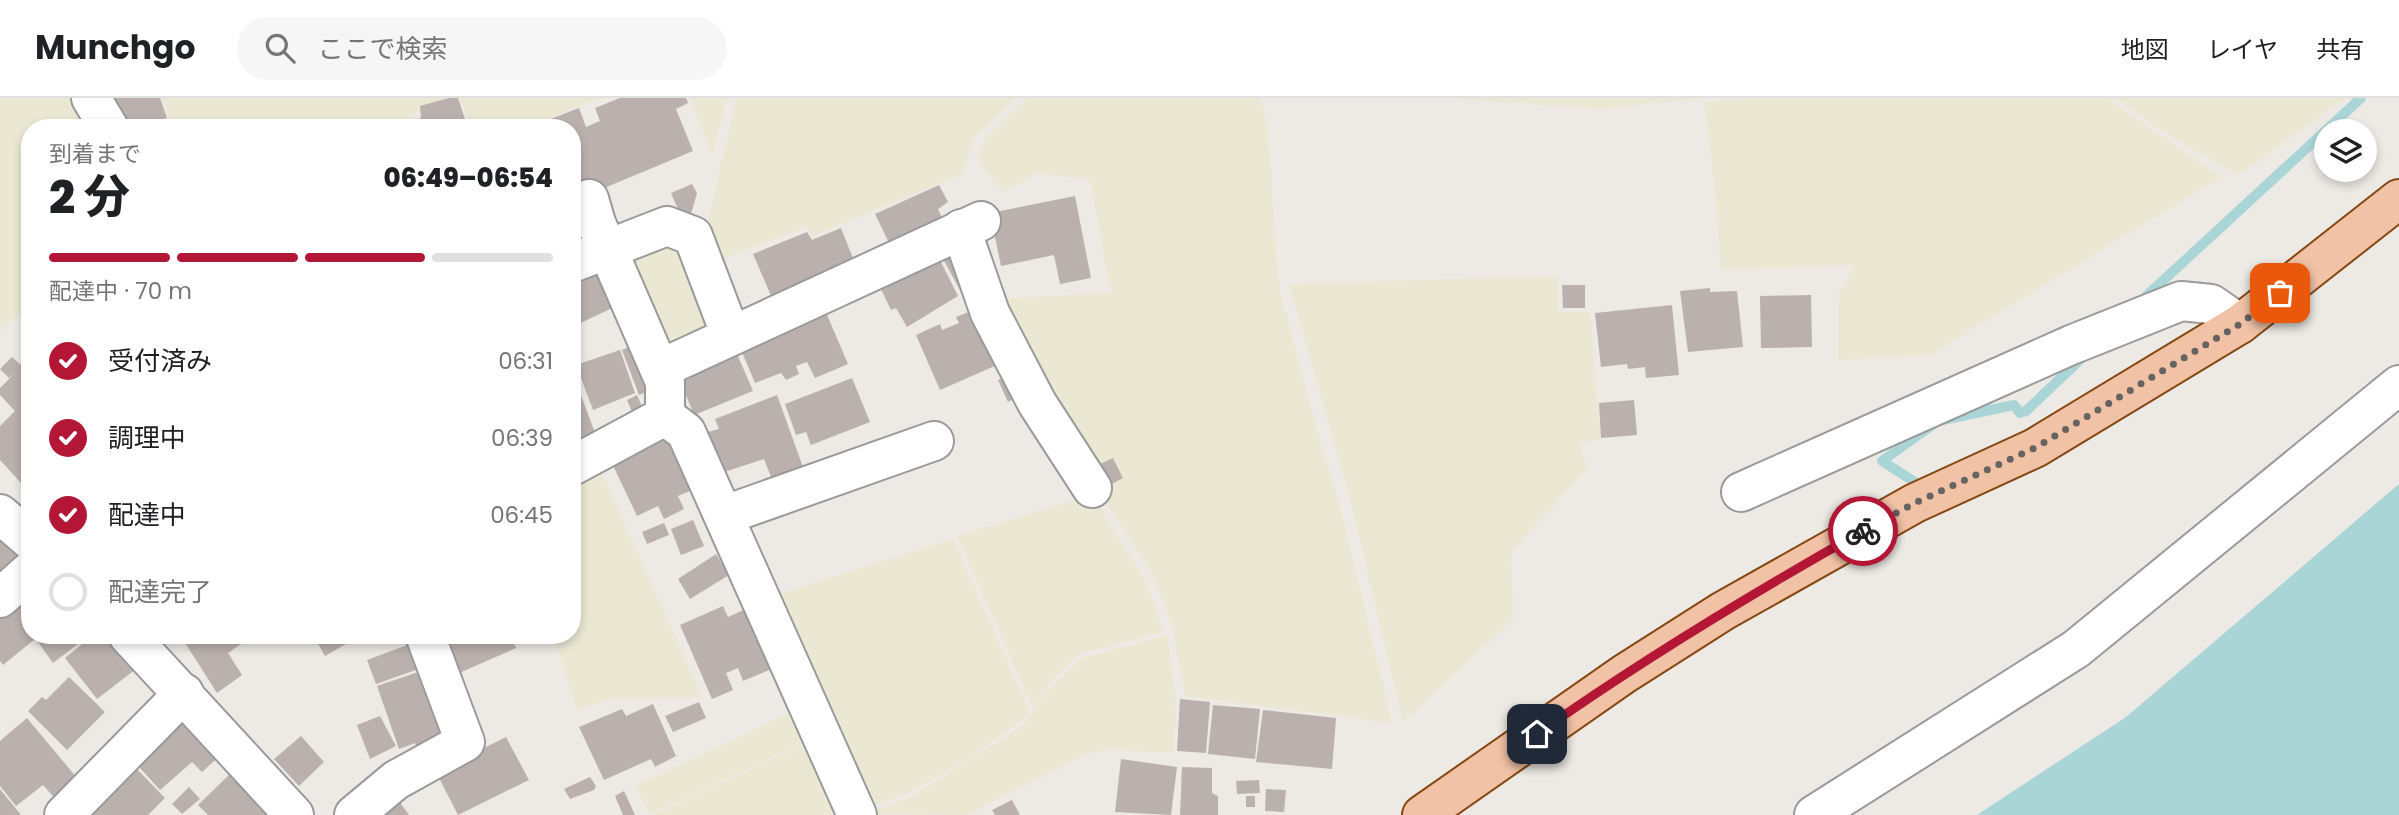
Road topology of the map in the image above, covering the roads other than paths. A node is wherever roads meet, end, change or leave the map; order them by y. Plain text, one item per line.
1 (91, 98) edge
2 (104, 119) edge
3 (589, 199) dead end
4 (2399, 199) edge
5 (607, 249) junction
6 (581, 259) edge
7 (2240, 324) junction
8 (731, 336) junction
9 (660, 369) junction
10 (2399, 385) edge
11 (665, 416) junction
12 (934, 441) dead end
13 (581, 461) edge
14 (1092, 488) dead end
15 (1741, 492) dead end
16 (0, 514) edge
17 (725, 515) junction
18 (21, 532) edge
19 (21, 579) edge
20 (0, 598) edge
21 (137, 644) edge
22 (428, 644) edge
23 (184, 693) junction
24 (64, 815) edge
25 (294, 815) edge
26 (354, 815) edge
27 (857, 815) edge
28 (1422, 815) edge
29 (1814, 815) edge

1 - 2 street
3 - 5 street
4 - 7 main road
5 - 6 street
5 - 8 street
5 - 9 street
7 - 15 street
7 - 28 main road
8 - 9 street
8 - 14 street
9 - 11 street
10 - 29 street
11 - 13 street
11 - 17 street
12 - 17 street
16 - 18 street
17 - 27 street
19 - 20 street
21 - 23 street
22 - 26 street
23 - 24 street
23 - 25 street

